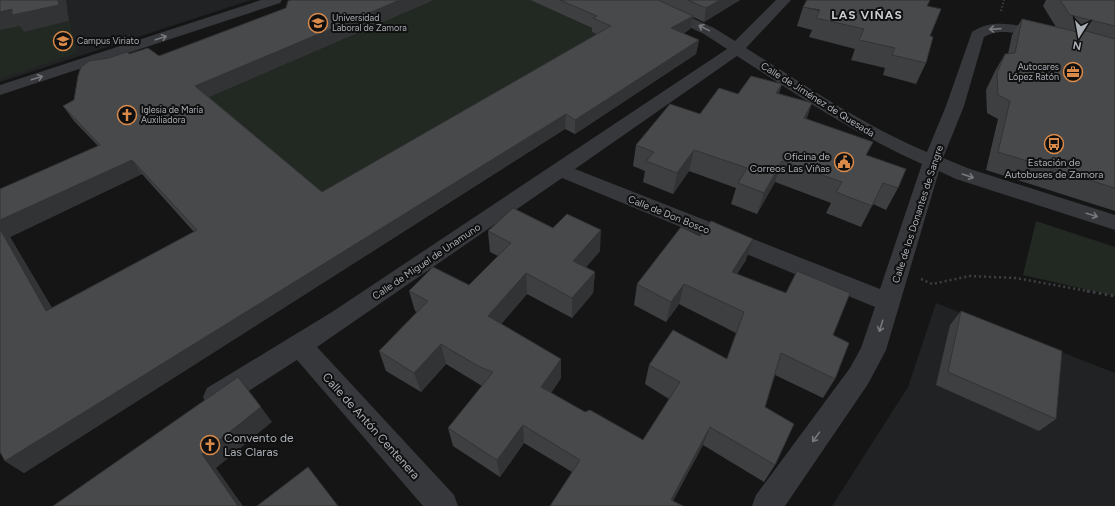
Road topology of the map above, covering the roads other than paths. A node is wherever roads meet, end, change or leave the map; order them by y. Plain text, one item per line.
1 (275, 0) edge
2 (642, 0) edge
3 (784, 0) edge
4 (1062, 41) edge
5 (737, 48) junction
6 (0, 90) edge
7 (932, 162) junction
8 (560, 170) junction
9 (1115, 223) edge
10 (888, 302) junction
11 (298, 345) junction
12 (198, 409) edge
13 (443, 506) edge
14 (767, 506) edge

6 -> 1 street
5 -> 2 street, Calle de Jiménez de Quesada
3 - 5 street, Calle de Miguel de Unamuno
4 -> 7 street, Calle de los Donantes de Sangre
5 - 7 street, Calle de Jiménez de Quesada
5 - 8 street, Calle de Miguel de Unamuno
7 -> 9 street, Calle de Jiménez de Quesada
7 - 10 street, Calle de los Donantes de Sangre
8 - 10 street, Calle de Don Bosco
8 - 11 street, Calle de Miguel de Unamuno
10 -> 14 street, Calle de los Donantes de Sangre
11 - 12 street, Calle de Miguel de Unamuno
11 - 13 street, Calle de Antón Centenera

